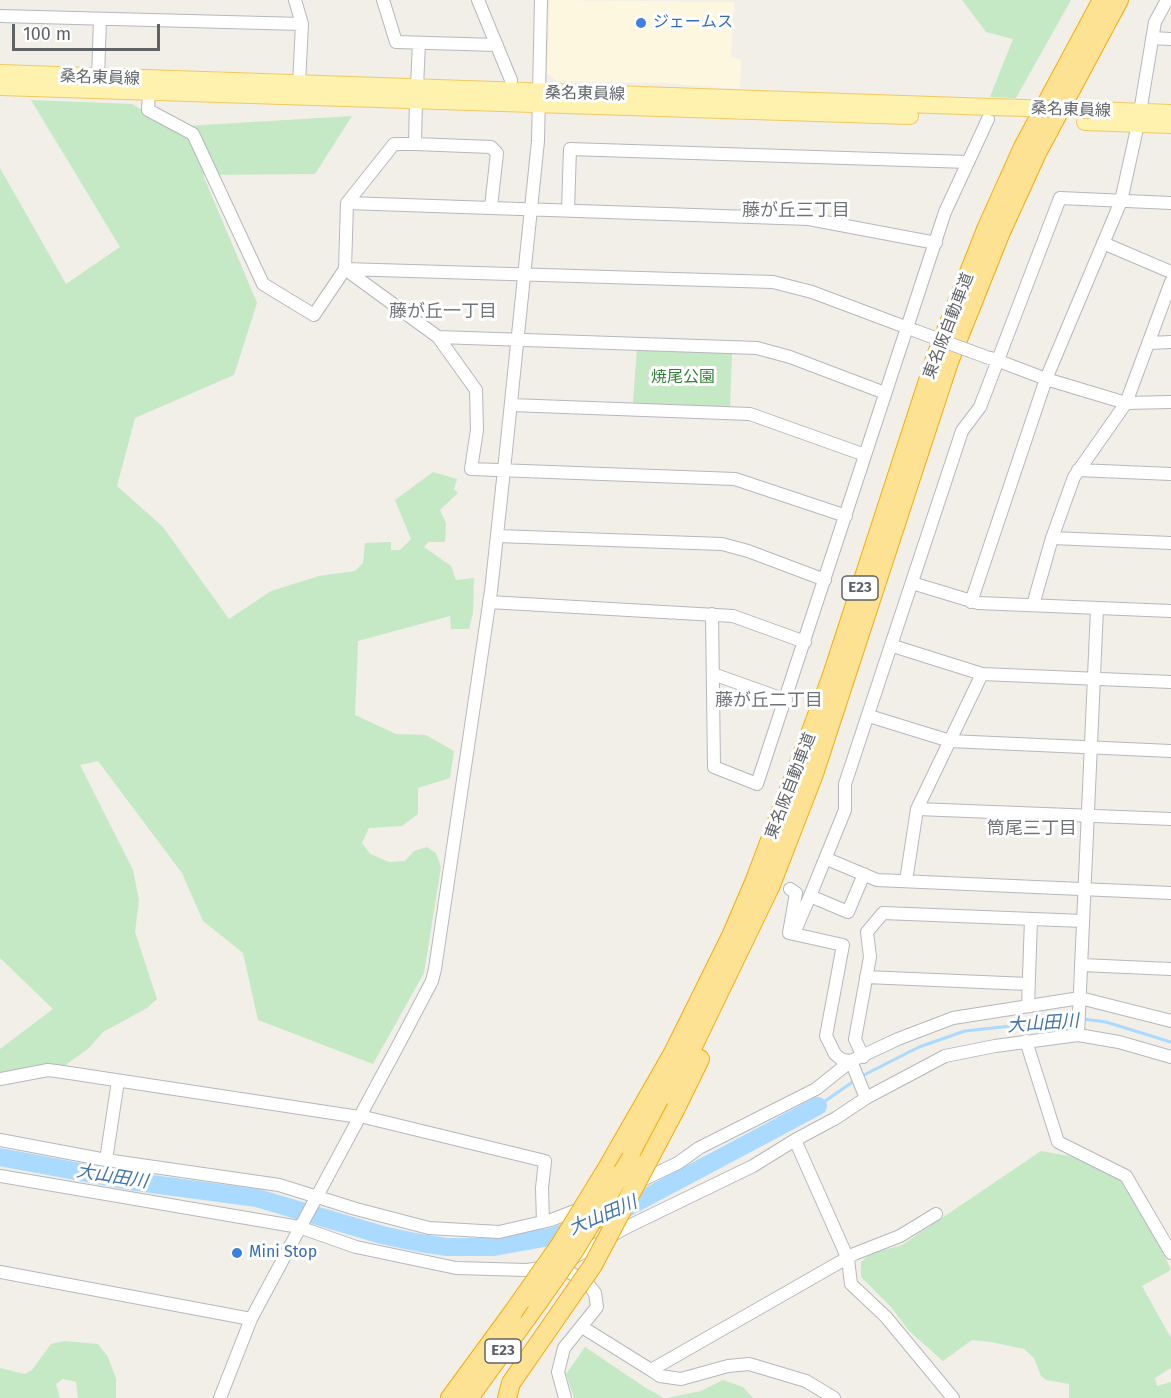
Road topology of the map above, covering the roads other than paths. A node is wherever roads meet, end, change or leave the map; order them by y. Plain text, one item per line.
1 (295, 0) edge
2 (384, 0) edge
3 (478, 0) edge
4 (541, 0) edge
5 (1102, 0) edge
6 (1119, 0) edge
7 (1167, 0) edge
8 (0, 16) edge
9 (100, 19) junction
10 (302, 24) junction
11 (1152, 38) junction
12 (1171, 39) edge
13 (419, 43) junction
14 (496, 45) junction
15 (0, 73) edge
16 (98, 78) junction
17 (511, 80) dead end
18 (299, 84) junction
19 (0, 87) edge
20 (149, 91) junction
21 (416, 94) junction
22 (538, 99) junction
23 (990, 113) junction
24 (1171, 113) edge
25 (1139, 118) junction
26 (1171, 125) edge
27 (415, 144) junction
28 (968, 162) junction
29 (1121, 201) junction
30 (346, 203) junction
31 (1171, 203) edge
32 (491, 207) junction
33 (532, 208) junction
34 (568, 210) junction
35 (936, 243) junction
36 (1103, 243) junction
37 (345, 268) junction
38 (1171, 272) edge
39 (525, 273) junction
40 (1171, 282) edge
41 (912, 329) junction
42 (438, 338) junction
43 (518, 340) junction
44 (1171, 342) edge
45 (1149, 343) junction
46 (993, 359) junction
47 (1046, 379) junction
48 (885, 393) junction
49 (1171, 402) edge
50 (1126, 403) junction
51 (511, 405) junction
52 (865, 455) junction
53 (504, 470) junction
54 (1078, 470) junction
55 (1171, 474) edge
56 (846, 516) junction
57 (497, 536) junction
58 (1053, 538) junction
59 (1171, 543) edge
60 (825, 580) junction
61 (912, 583) junction
62 (489, 602) junction
63 (971, 602) junction
64 (1034, 605) junction
65 (1097, 609) junction
66 (1171, 612) edge
67 (712, 614) junction
68 (806, 642) junction
69 (893, 646) junction
70 (713, 674) junction
71 (982, 674) junction
72 (1095, 679) junction
73 (1171, 682) edge
74 (786, 700) junction
75 (869, 716) junction
76 (950, 741) junction
77 (1092, 748) junction
78 (1171, 751) edge
79 (917, 809) junction
80 (1088, 816) junction
81 (1171, 819) edge
82 (827, 859) junction
83 (864, 874) junction
84 (906, 881) junction
85 (790, 889) dead end
86 (1084, 889) junction
87 (1171, 893) edge
88 (810, 896) junction
89 (1031, 919) junction
90 (1083, 921) junction
91 (794, 934) junction
92 (1082, 965) junction
93 (1171, 969) edge
94 (866, 977) junction
95 (1028, 984) junction
96 (721, 991) junction
97 (1080, 1002) junction
98 (1028, 1006) junction
99 (1171, 1021) edge
100 (1078, 1035) junction
101 (1026, 1041) junction
102 (1171, 1057) edge
103 (857, 1059) junction
104 (0, 1079) edge
105 (118, 1081) junction
106 (866, 1098) junction
107 (359, 1116) junction
108 (0, 1140) edge
109 (795, 1140) junction
110 (106, 1160) junction
111 (0, 1176) edge
112 (315, 1198) junction
113 (936, 1214) dead end
114 (543, 1222) junction
115 (300, 1225) junction
116 (1171, 1253) edge
117 (848, 1259) junction
118 (560, 1266) junction
119 (0, 1272) edge
120 (251, 1319) junction
121 (582, 1327) junction
122 (651, 1370) junction
123 (509, 1390) edge
124 (220, 1398) edge
125 (450, 1398) edge
126 (469, 1398) edge
127 (565, 1398) edge
128 (834, 1398) edge
129 (953, 1398) edge

1 - 10 street
2 - 13 street
3 - 14 street
4 - 22 street
5 - 125 highway, 東名阪自動車道 / E23, bridge
6 - 96 highway, 東名阪自動車道 / E23
7 - 11 street
8 - 9 street
9 - 10 street
9 - 16 street
10 - 18 street
11 - 12 street
11 - 25 street
13 - 14 street
13 - 21 street
14 - 17 street
15 - 16 main road, 桑名東員線
16 - 18 main road, 桑名東員線
18 - 21 main road, 桑名東員線
19 - 20 main road, 桑名東員線
20 - 21 main road, 桑名東員線
20 - 37 street
21 - 22 main road, 桑名東員線
21 - 27 street
22 - 23 main road, 桑名東員線
22 - 23 main road, 桑名東員線
22 - 33 street
23 - 25 main road, 桑名東員線
23 - 28 street
24 - 25 main road, 桑名東員線
25 - 26 main road, 桑名東員線
25 - 29 street
27 - 30 street
27 - 32 street
28 - 34 street
28 - 35 street
29 - 31 street
29 - 36 street
29 - 46 street
30 - 32 street
30 - 37 street
32 - 33 street
33 - 34 street
33 - 39 street
34 - 35 street
35 - 41 street
36 - 38 street
36 - 47 street
37 - 39 street
37 - 42 street
39 - 41 street
39 - 43 street
40 - 45 street
41 - 46 street, bridge
41 - 48 street
42 - 43 street
42 - 53 street
43 - 48 street
43 - 51 street
44 - 45 street
45 - 50 street
46 - 47 street
46 - 61 street
47 - 50 street
47 - 63 street
48 - 52 street
49 - 50 street
50 - 54 street
51 - 52 street
51 - 53 street
52 - 56 street
53 - 56 street
53 - 57 street
54 - 55 street
54 - 58 street
56 - 60 street
57 - 60 street
57 - 62 street
58 - 59 street
58 - 64 street
60 - 68 street
61 - 63 street
61 - 69 street
62 - 67 street
62 - 107 street
63 - 64 street
64 - 65 street
65 - 66 street
65 - 72 street
67 - 68 street
67 - 70 street
68 - 74 street
69 - 71 street
69 - 75 street
70 - 74 street
70 - 74 street
71 - 72 street
71 - 76 street
72 - 73 street
72 - 77 street
75 - 76 street
75 - 82 street
76 - 77 street
76 - 79 street
77 - 78 street
77 - 80 street
79 - 80 street
79 - 84 street
80 - 81 street
80 - 86 street
82 - 83 street
82 - 88 street
83 - 84 street
83 - 88 street
84 - 86 street
85 - 91 street
86 - 87 street
86 - 90 street
88 - 91 street
89 - 90 street
89 - 94 street
89 - 95 street
90 - 92 street
91 - 103 street
92 - 93 street
92 - 97 street
94 - 95 street
94 - 103 street
95 - 98 street
96 - 123 highway, bridge
96 - 126 highway, 東名阪自動車道 / E23, bridge
97 - 98 street
97 - 99 street
97 - 100 street
98 - 103 street
100 - 101 street
100 - 102 street
101 - 106 street
101 - 116 street
103 - 106 street
103 - 114 street
104 - 105 street
105 - 107 street
105 - 110 street
106 - 109 street
107 - 112 street
107 - 114 street
108 - 110 street
109 - 117 street
109 - 118 street
110 - 112 street
111 - 115 street
112 - 114 street
112 - 115 street
113 - 117 street
115 - 118 street
115 - 120 street
117 - 122 street
117 - 129 street
118 - 121 street
119 - 120 street
120 - 124 street
121 - 122 street
121 - 127 street
122 - 128 street

